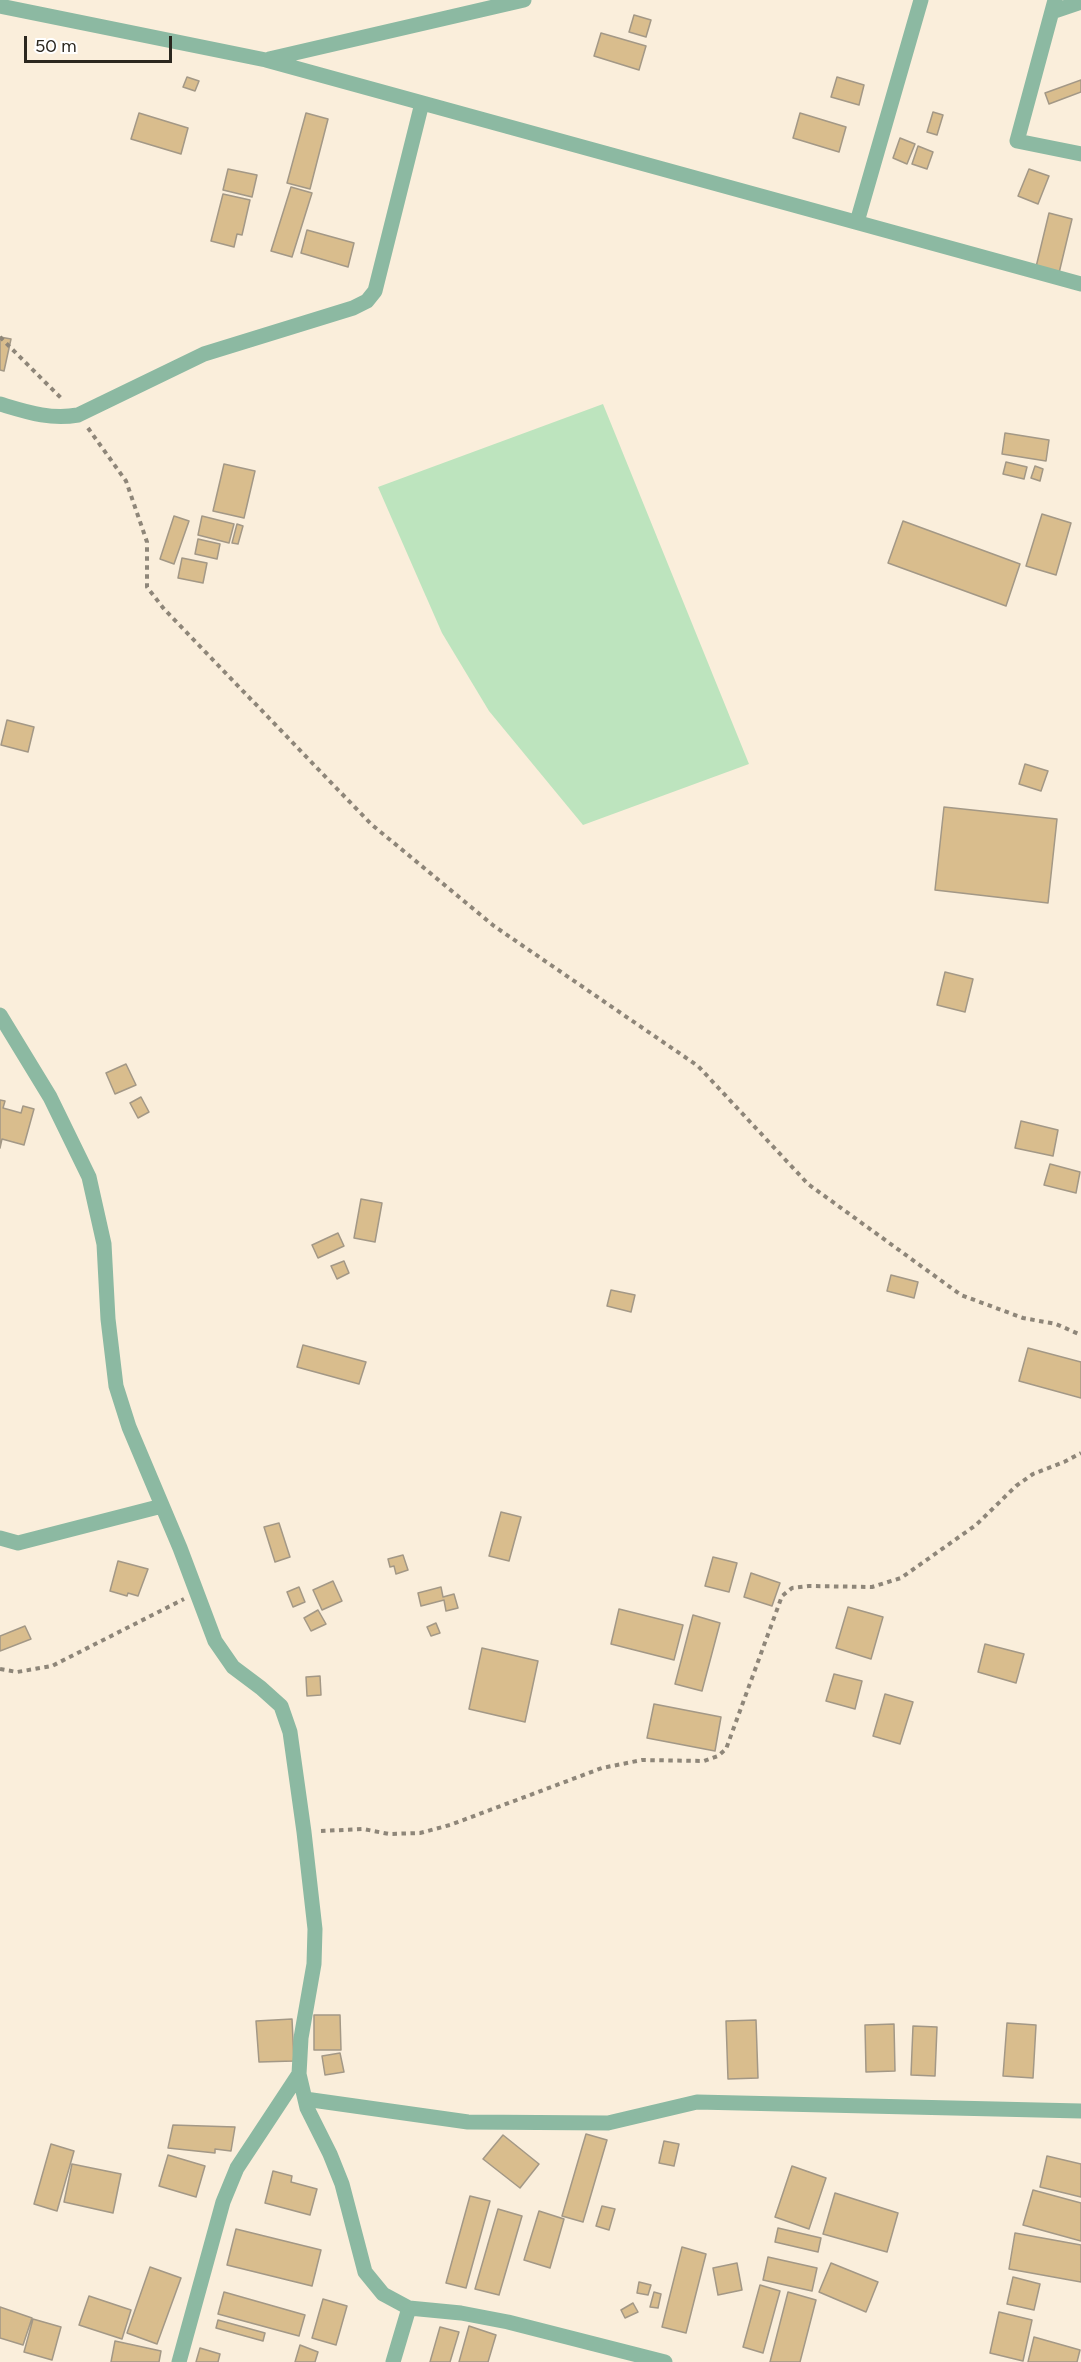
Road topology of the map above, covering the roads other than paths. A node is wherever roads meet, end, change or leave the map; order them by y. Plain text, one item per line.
1 (524, 0) edge
2 (921, 0) edge
3 (1081, 2) edge
4 (0, 6) edge
5 (1053, 6) edge
6 (266, 60) junction
7 (422, 103) junction
8 (1081, 154) edge
9 (857, 222) junction
10 (1081, 284) edge
11 (0, 404) edge
12 (0, 1015) edge
13 (162, 1506) junction
14 (0, 1538) edge
15 (298, 2074) junction
16 (305, 2099) junction
17 (1081, 2111) edge
18 (409, 2308) junction
19 (179, 2362) edge
20 (393, 2362) edge
21 (665, 2362) edge

1 - 6 street
2 - 9 street
3 - 5 street
4 - 6 street
5 - 8 street
6 - 7 street
7 - 9 street
7 - 11 street
9 - 10 street
12 - 13 street
13 - 14 street
13 - 15 street
15 - 16 street
15 - 19 street
16 - 17 street
16 - 18 street
18 - 20 street
18 - 21 street

